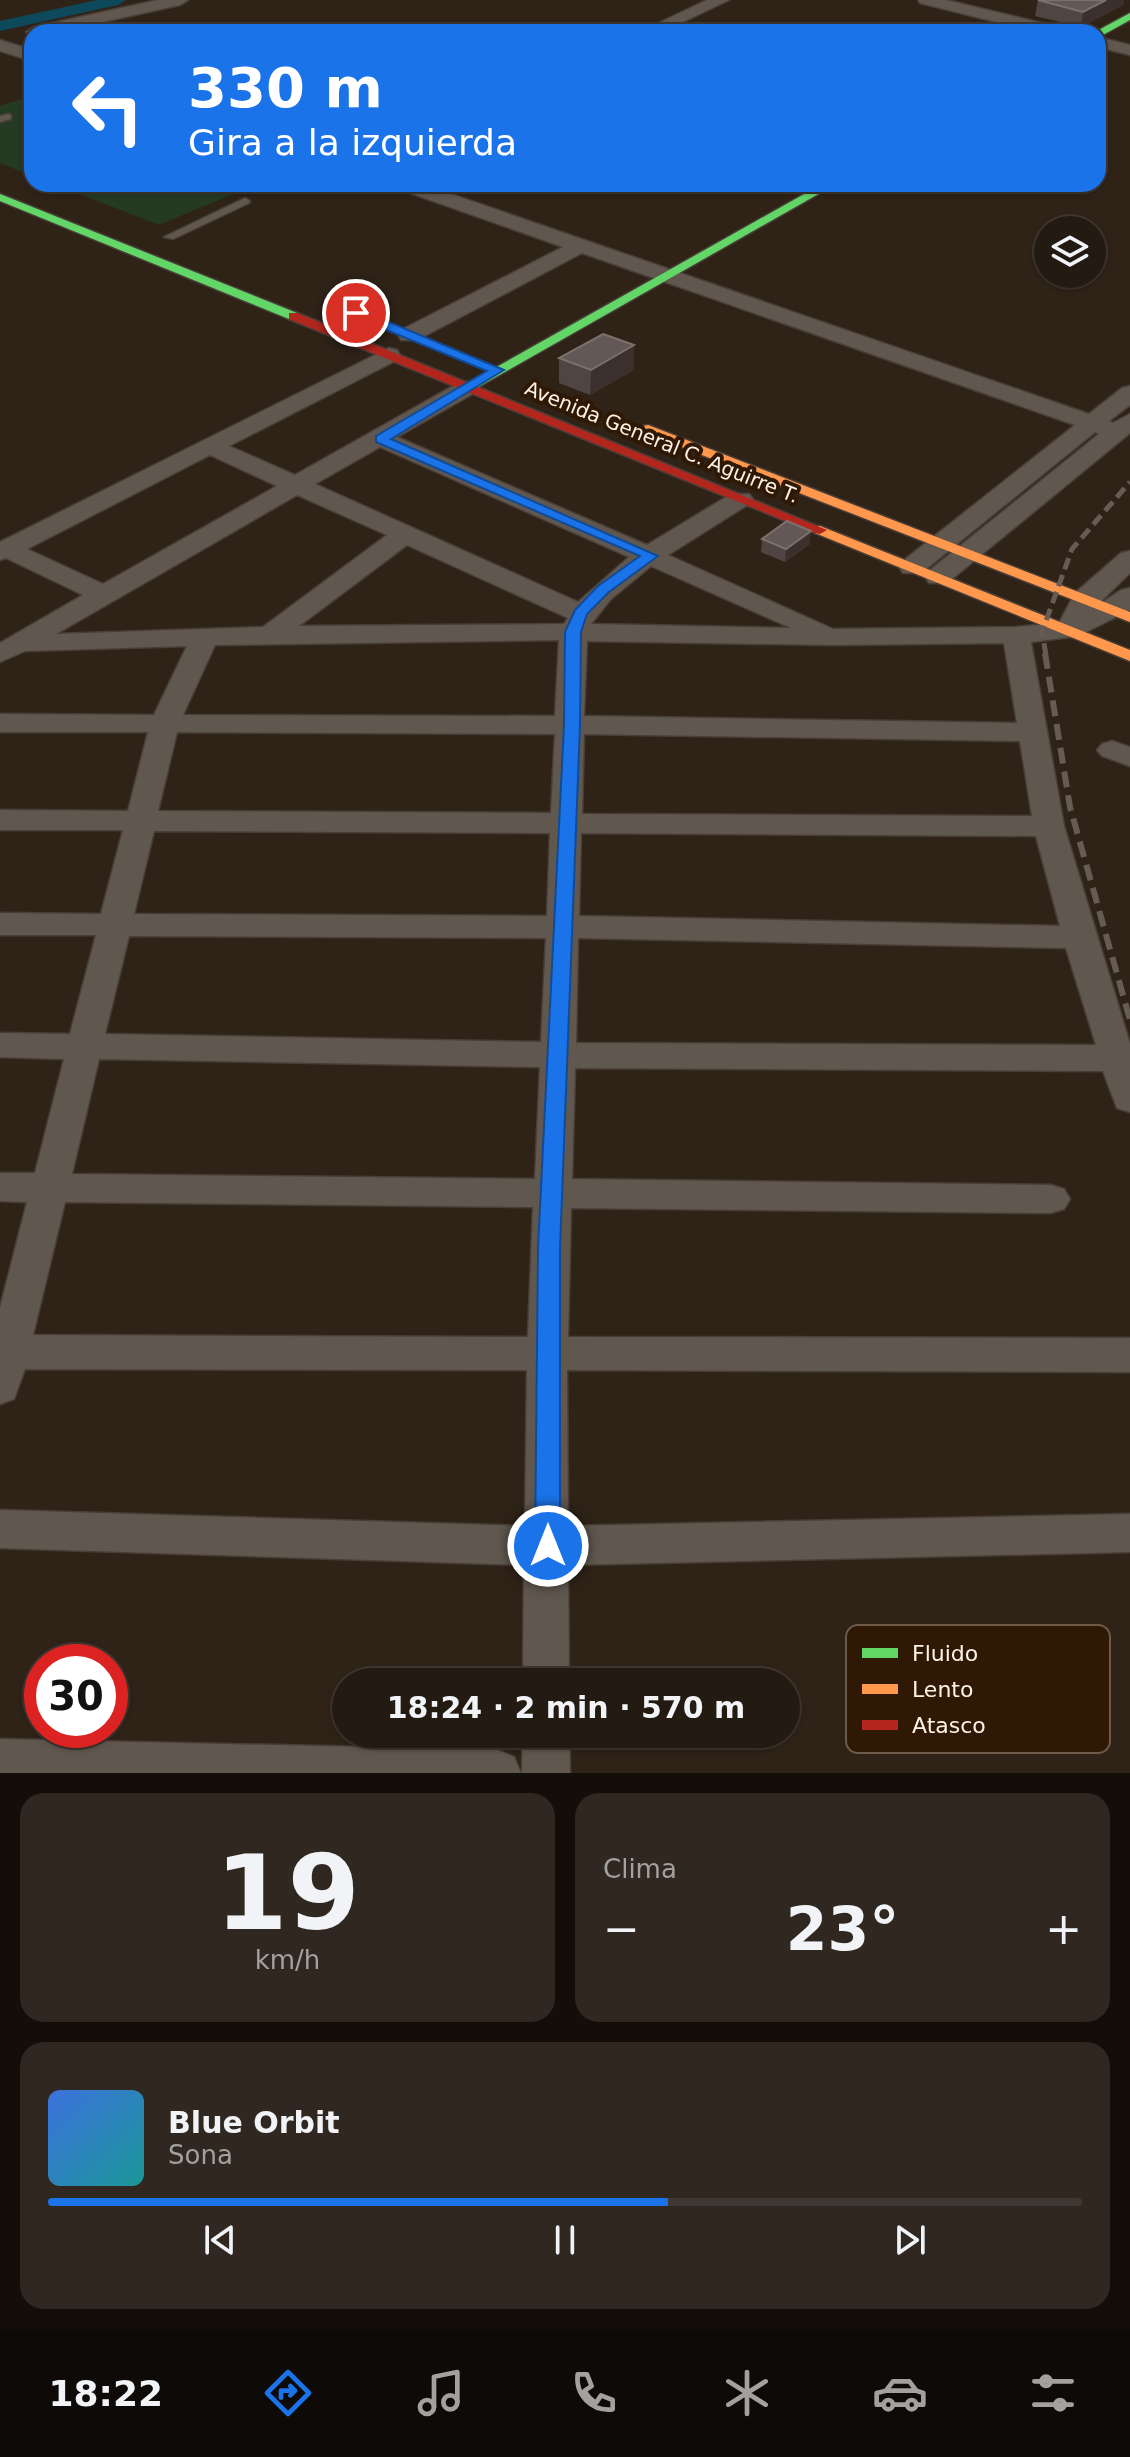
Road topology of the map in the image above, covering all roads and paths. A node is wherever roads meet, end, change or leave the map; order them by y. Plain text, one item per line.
1 (180, 0) edge
2 (721, 0) edge
3 (926, 0) edge
4 (1130, 16) edge
5 (70, 24) edge
6 (666, 24) edge
7 (1024, 24) edge
8 (1106, 30) edge
9 (24, 35) edge
10 (0, 42) edge
11 (1106, 44) edge
12 (1130, 50) edge
13 (24, 52) edge
14 (426, 192) edge
15 (816, 192) edge
16 (0, 197) edge
17 (245, 201) dead end
18 (93, 216) dead end
19 (70, 226) junction
20 (162, 234) joint
21 (580, 246) junction
22 (197, 249) dead end
23 (666, 276) junction
24 (402, 332) joint
25 (439, 347) dead end
26 (389, 355) junction
27 (490, 367) junction
28 (526, 381) dead end
29 (468, 387) junction
30 (1130, 393) edge
31 (626, 420) dead end
32 (1092, 423) junction
33 (1124, 426) edge
34 (381, 439) junction
35 (210, 446) junction
36 (296, 486) junction
37 (740, 499) junction
38 (405, 534) junction
39 (941, 543) junction
40 (4, 550) edge
41 (967, 553) junction
42 (651, 556) junction
43 (1129, 561) edge
44 (912, 567) junction
45 (938, 577) junction
46 (106, 596) junction
47 (1085, 599) junction
48 (1125, 608) edge
49 (576, 622) junction
50 (1068, 630) junction
51 (270, 635) junction
52 (1016, 635) junction
53 (205, 637) junction
54 (833, 637) junction
55 (10, 649) edge
56 (1130, 656) edge
57 (0, 723) edge
58 (165, 723) junction
59 (572, 725) junction
60 (1030, 732) junction
61 (0, 820) edge
62 (141, 820) junction
63 (567, 825) junction
64 (1049, 826) junction
65 (0, 924) edge
66 (115, 925) junction
67 (561, 927) junction
68 (1079, 937) junction
69 (0, 1045) edge
70 (85, 1045) junction
71 (558, 1055) junction
72 (1118, 1058) junction
73 (1130, 1099) edge
74 (0, 1187) edge
75 (50, 1187) junction
76 (551, 1194) junction
77 (1051, 1199) dead end
78 (547, 1355) junction
79 (1130, 1355) edge
80 (3, 1364) edge
81 (0, 1529) edge
82 (1130, 1533) edge
83 (548, 1546) junction
84 (546, 1668) edge
85 (546, 1748) edge
86 (0, 1762) edge
87 (497, 1773) edge
88 (546, 1773) edge

1 - 5 street
2 - 6 street
3 - 7 street
4 - 8 street
9 - 10 street
10 - 13 street
11 - 12 street
14 - 21 street
15 - 23 street
16 - 19 street, Avenida General C. Aguirre T.
17 - 20 lane
18 - 19 street
19 - 26 street, Avenida General C. Aguirre T.
20 - 22 street
21 - 23 street
21 - 24 street
23 - 27 street
23 - 32 street
24 - 25 street
26 - 29 street, Avenida General C. Aguirre T.
26 - 35 street
27 - 28 street, Avenida General C. Aguirre T.
27 - 29 street
29 - 34 street
29 - 37 street, Avenida General C. Aguirre T.
30 - 32 street
31 - 39 street, Avenida General C. Aguirre T.
32 - 33 street
32 - 39 street
33 - 41 street
34 - 36 street
34 - 42 street
35 - 36 street
35 - 40 street
36 - 38 street
36 - 46 street
37 - 42 street
37 - 44 street, Avenida General C. Aguirre T.
38 - 49 street
38 - 51 street
39 - 41 street, Avenida General C. Aguirre T.
39 - 44 street
40 - 46 street
41 - 45 street
41 - 47 street, Avenida General C. Aguirre T.
42 - 49 street
42 - 54 street
43 - 47 street
44 - 45 street, Avenida General C. Aguirre T.
45 - 50 street, Avenida General C. Aguirre T.
46 - 55 street
47 - 48 street, Avenida General C. Aguirre T.
47 - 50 street
48 - 50 street
49 - 51 street
49 - 54 street
49 - 59 street
50 - 52 street
50 - 56 street, Avenida General C. Aguirre T.
51 - 53 street
52 - 54 street
52 - 60 street
53 - 55 street
53 - 58 street
57 - 58 street
58 - 59 street
58 - 62 street
59 - 60 street
59 - 63 street
60 - 64 street
61 - 62 street
62 - 63 street
62 - 66 street
63 - 64 street
63 - 67 street
64 - 68 street
65 - 66 street
66 - 67 street
66 - 70 street
67 - 68 street
67 - 71 street
68 - 72 street
69 - 70 street
70 - 71 street
70 - 75 street
71 - 72 street
71 - 76 street
72 - 73 street
74 - 75 street
75 - 76 street
75 - 80 street
76 - 77 street
76 - 78 street
78 - 79 street
78 - 80 street
78 - 83 street
81 - 83 street
82 - 83 street
83 - 84 street
85 - 88 street
86 - 87 street

